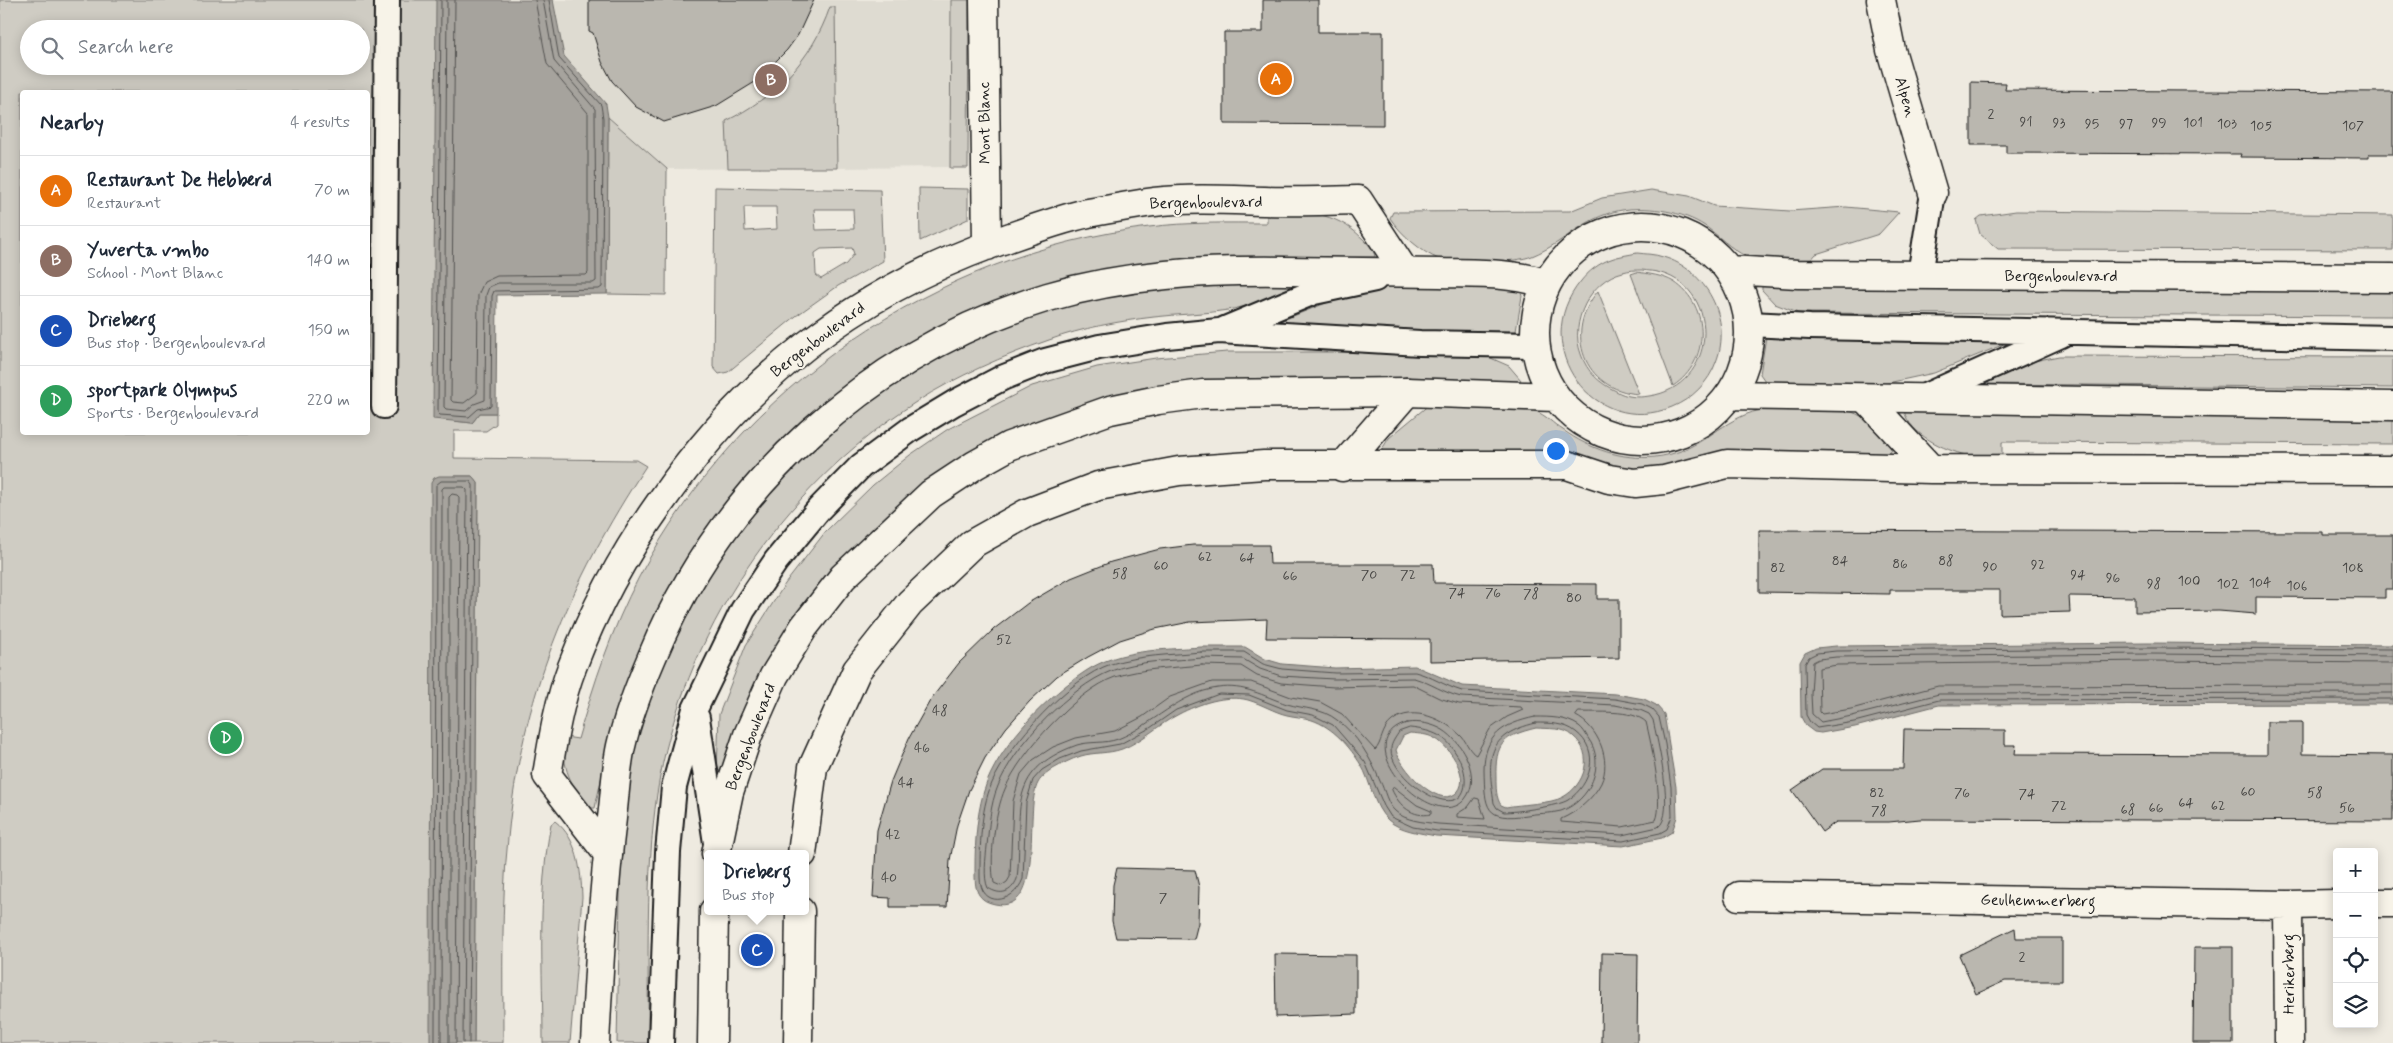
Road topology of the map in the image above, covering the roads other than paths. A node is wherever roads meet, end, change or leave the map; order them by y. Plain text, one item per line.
1 (387, 0) edge
2 (984, 0) edge
3 (1881, 0) edge
4 (1933, 194) joint
5 (987, 246) junction
6 (1729, 270) junction
7 (1404, 272) junction
8 (1920, 275) junction
9 (2393, 278) edge
10 (1547, 284) junction
11 (1749, 324) junction
12 (1219, 331) junction
13 (2068, 332) junction
14 (2393, 338) edge
15 (1535, 345) junction
16 (1407, 392) junction
17 (1730, 395) junction
18 (1556, 397) junction
19 (1923, 397) junction
20 (1864, 398) junction
21 (384, 406) dead end
22 (2393, 406) edge
23 (1342, 467) junction
24 (1931, 469) junction
25 (2393, 470) edge
26 (696, 709) junction
27 (716, 850) edge
28 (803, 850) edge
29 (608, 854) junction
30 (1739, 896) dead end
31 (2378, 903) edge
32 (2393, 903) edge
33 (2333, 904) edge
34 (2288, 905) junction
35 (714, 915) edge
36 (800, 915) edge
37 (595, 1043) edge
38 (661, 1043) edge
39 (712, 1043) edge
40 (798, 1043) edge
41 (2290, 1043) edge

1 - 21 lane
2 - 5 main road, Mont Blanc
3 - 4 main road, Alpen
4 - 8 lane
5 - 7 main road, Bergenboulevard
5 - 29 main road, Bergenboulevard
6 - 8 main road, Bergenboulevard
6 - 10 main road
6 - 11 main road
7 - 10 main road
7 - 12 lane
7 - 29 main road
8 - 9 main road, Bergenboulevard
10 - 15 main road
11 - 13 lane
11 - 17 main road
12 - 15 lane
12 - 26 lane
13 - 14 lane
13 - 19 lane
15 - 18 main road
16 - 18 main road, Bergenboulevard
16 - 23 main road
16 - 27 main road, Bergenboulevard
17 - 18 main road
17 - 20 main road
19 - 20 main road
19 - 22 main road
20 - 24 main road
23 - 24 main road
23 - 28 main road
24 - 25 main road
26 - 27 lane, Bergenboulevard
26 - 38 lane
29 - 37 main road
30 - 34 main road, Geulhemmerberg
31 - 32 main road
33 - 34 main road, Geulhemmerberg
34 - 41 main road, Herikerberg
35 - 39 main road
36 - 40 main road

